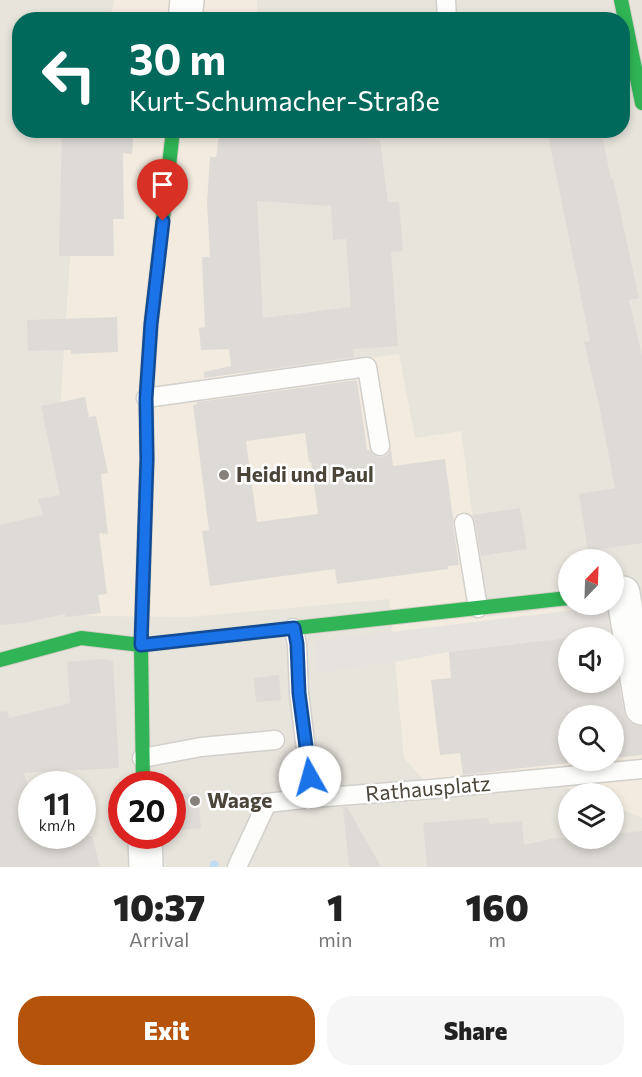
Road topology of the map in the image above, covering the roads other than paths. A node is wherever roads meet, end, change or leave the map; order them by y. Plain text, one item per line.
1 (630, 44) edge
2 (642, 103) edge
3 (172, 138) edge
4 (146, 398) junction
5 (380, 446) dead end
6 (464, 523) dead end
7 (626, 592) edge
8 (558, 599) edge
9 (478, 608) junction
10 (294, 628) junction
11 (141, 645) junction
12 (0, 660) edge
13 (642, 708) edge
14 (275, 740) dead end
15 (142, 758) junction
16 (642, 769) edge
17 (142, 771) edge
18 (312, 798) junction
19 (145, 849) edge
20 (146, 867) edge
21 (237, 867) edge

1 - 2 street
3 - 4 street
4 - 5 lane
4 - 11 street
6 - 9 lane
7 - 13 street
8 - 9 street
9 - 10 street
10 - 11 street
10 - 18 lane
11 - 12 street
11 - 15 street
14 - 15 lane
15 - 17 street
16 - 18 lane, Rathausplatz
18 - 21 lane, Rathausplatz
19 - 20 street

